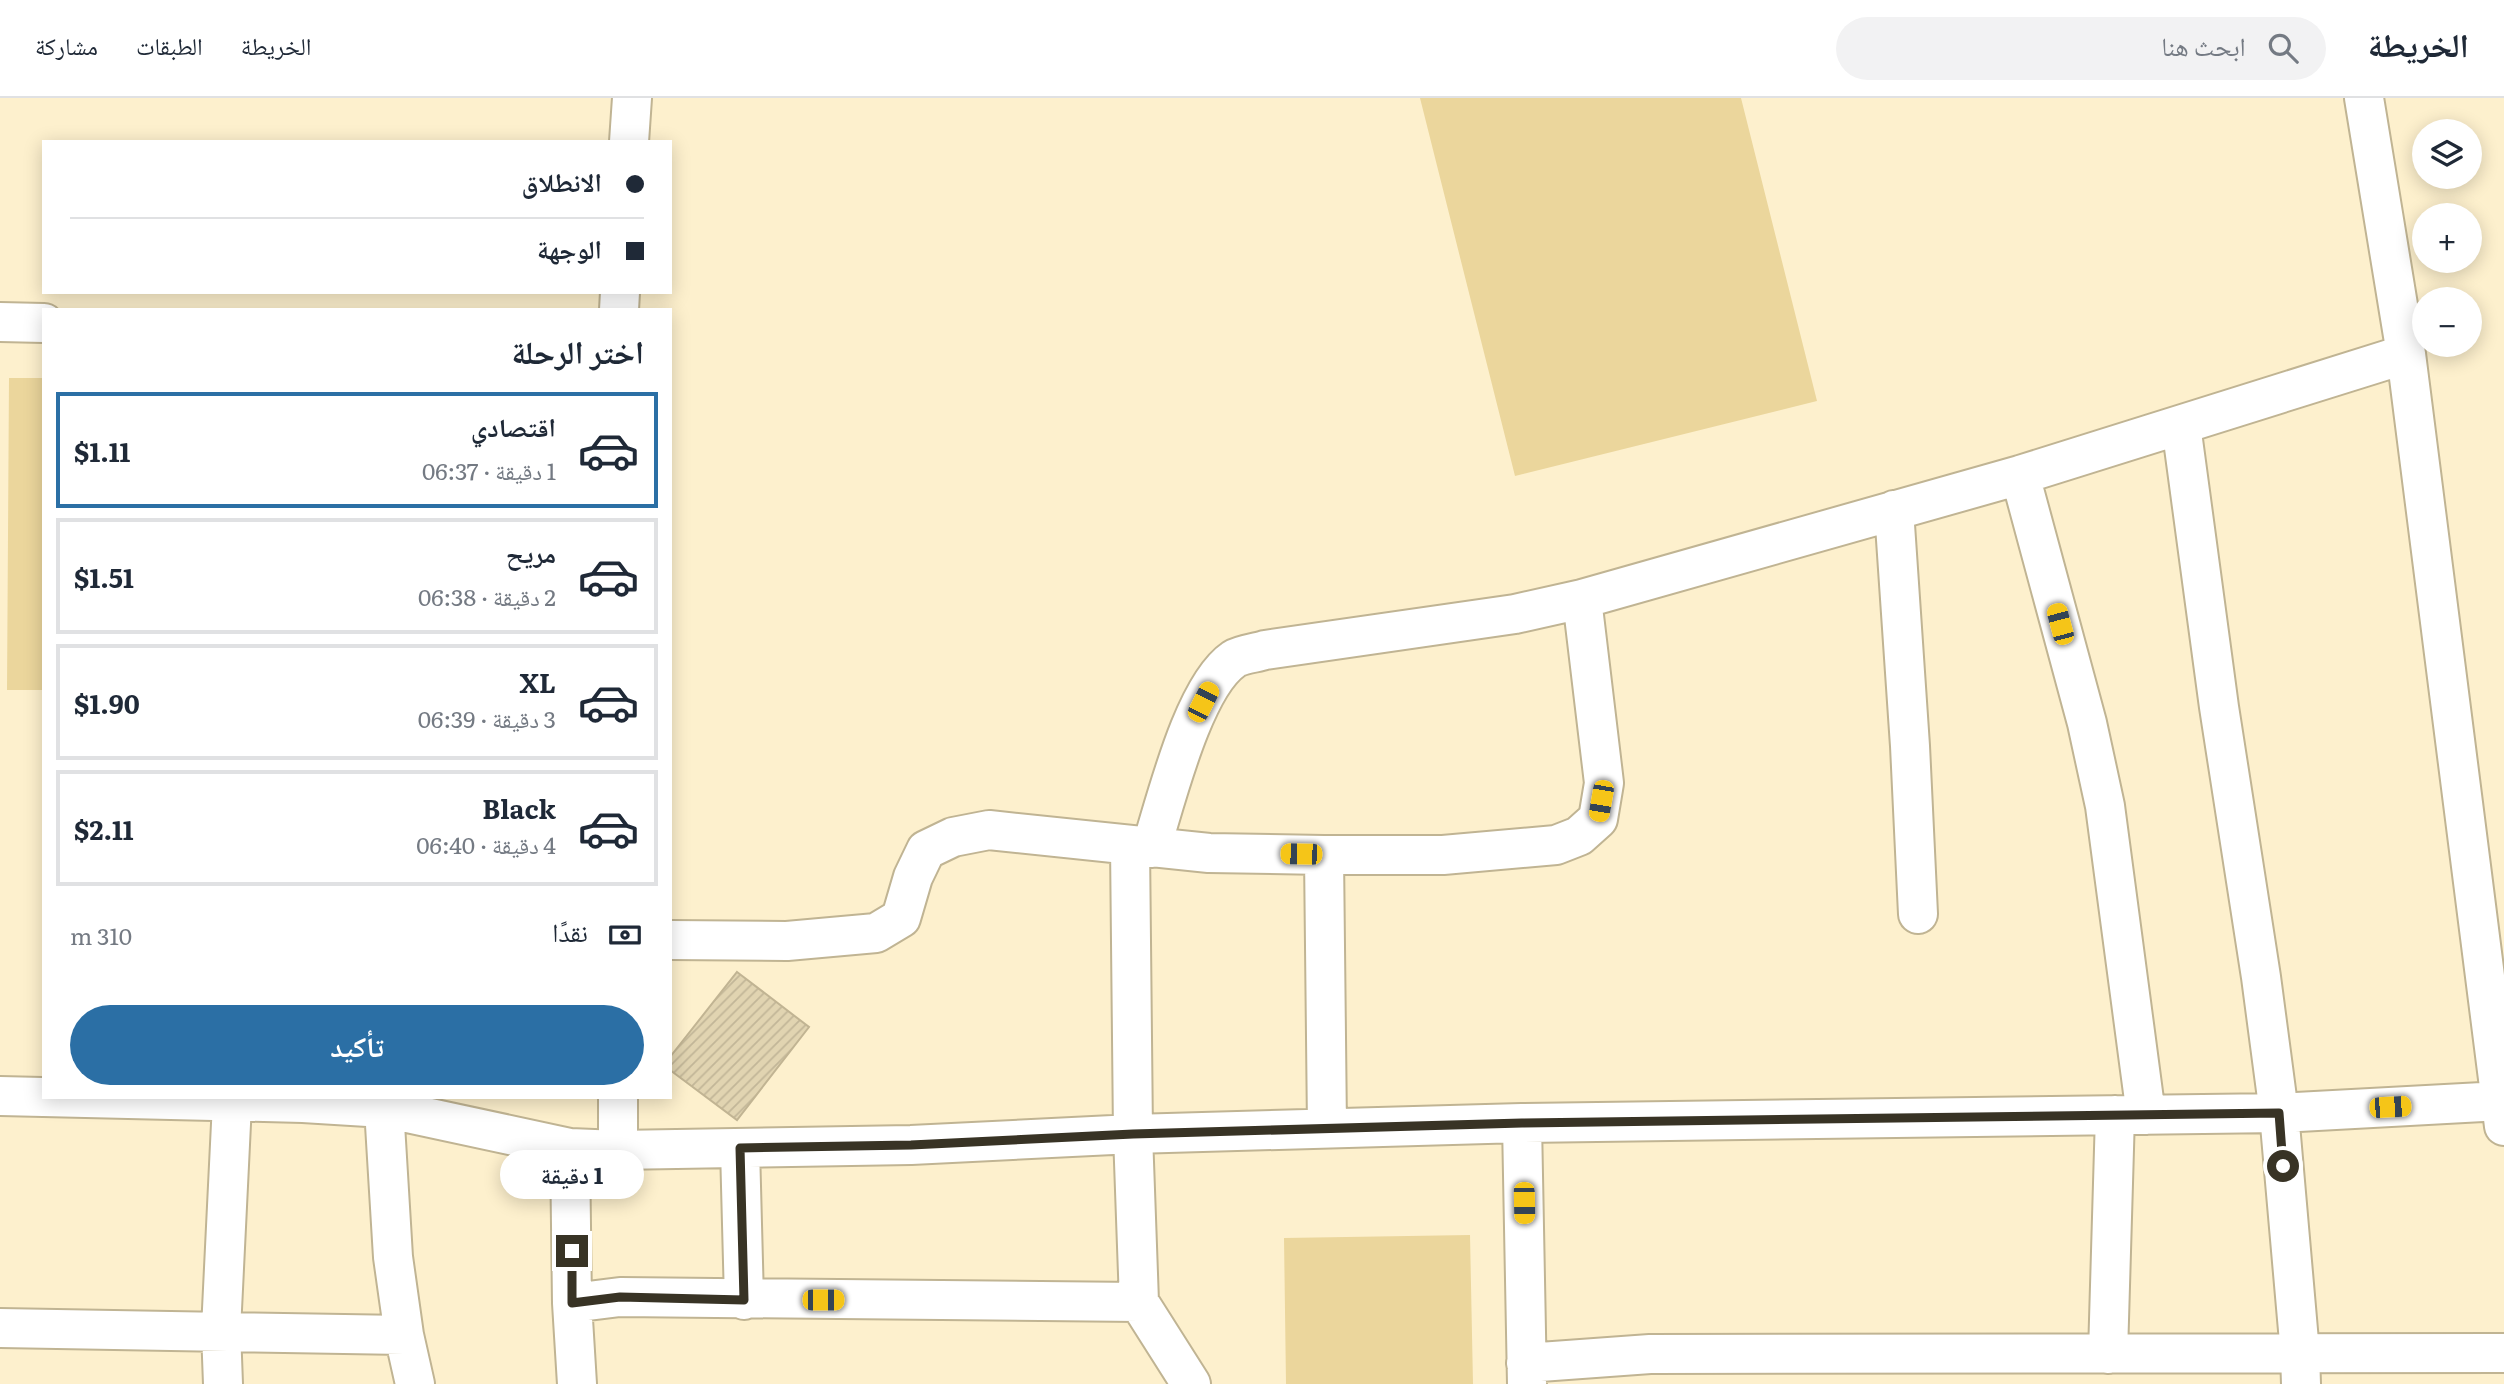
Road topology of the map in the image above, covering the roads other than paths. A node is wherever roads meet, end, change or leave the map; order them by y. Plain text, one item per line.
1 (632, 98) edge
2 (2364, 98) edge
3 (629, 140) edge
4 (0, 322) edge
5 (42, 323) edge
6 (2406, 354) junction
7 (2181, 425) junction
8 (2020, 475) junction
9 (1894, 510) junction
10 (1582, 599) junction
11 (1141, 847) junction
12 (1324, 855) junction
13 (1918, 914) dead end
14 (672, 940) edge
15 (0, 1096) edge
16 (42, 1097) edge
17 (116, 1099) edge
18 (618, 1099) edge
19 (233, 1102) junction
20 (384, 1108) junction
21 (2279, 1113) junction
22 (2502, 1113) edge
23 (2130, 1115) junction
24 (1522, 1123) junction
25 (1327, 1128) junction
26 (1133, 1134) junction
27 (570, 1148) junction
28 (740, 1148) junction
29 (618, 1150) junction
30 (744, 1300) junction
31 (1139, 1302) junction
32 (572, 1303) junction
33 (0, 1328) edge
34 (221, 1331) junction
35 (404, 1335) junction
36 (2504, 1353) edge
37 (2122, 1364) edge
38 (2300, 1369) edge
39 (1527, 1373) edge
40 (223, 1384) edge
41 (415, 1384) edge
42 (577, 1384) edge
43 (1191, 1384) edge

1 - 3 street
2 - 6 street
4 - 5 street
6 - 7 street
6 - 22 street
7 - 8 street
7 - 21 street
8 - 9 street
8 - 23 street
9 - 10 street
9 - 13 street
10 - 11 street
10 - 12 street
11 - 12 street
11 - 14 street
11 - 26 street
12 - 25 street
15 - 16 street
17 - 19 street
18 - 29 street
19 - 20 street
19 - 34 street
20 - 27 street
20 - 35 street
21 - 22 street
21 - 23 street
21 - 38 street
23 - 24 street
23 - 37 street
24 - 25 street
24 - 39 street
25 - 26 street
26 - 28 street
26 - 31 street
27 - 29 street
27 - 32 street
28 - 29 street
28 - 30 street
30 - 31 street
30 - 32 street
31 - 43 street
32 - 42 street
33 - 34 street
34 - 35 street
34 - 40 street
35 - 41 street
36 - 38 street
37 - 38 street
37 - 39 street

